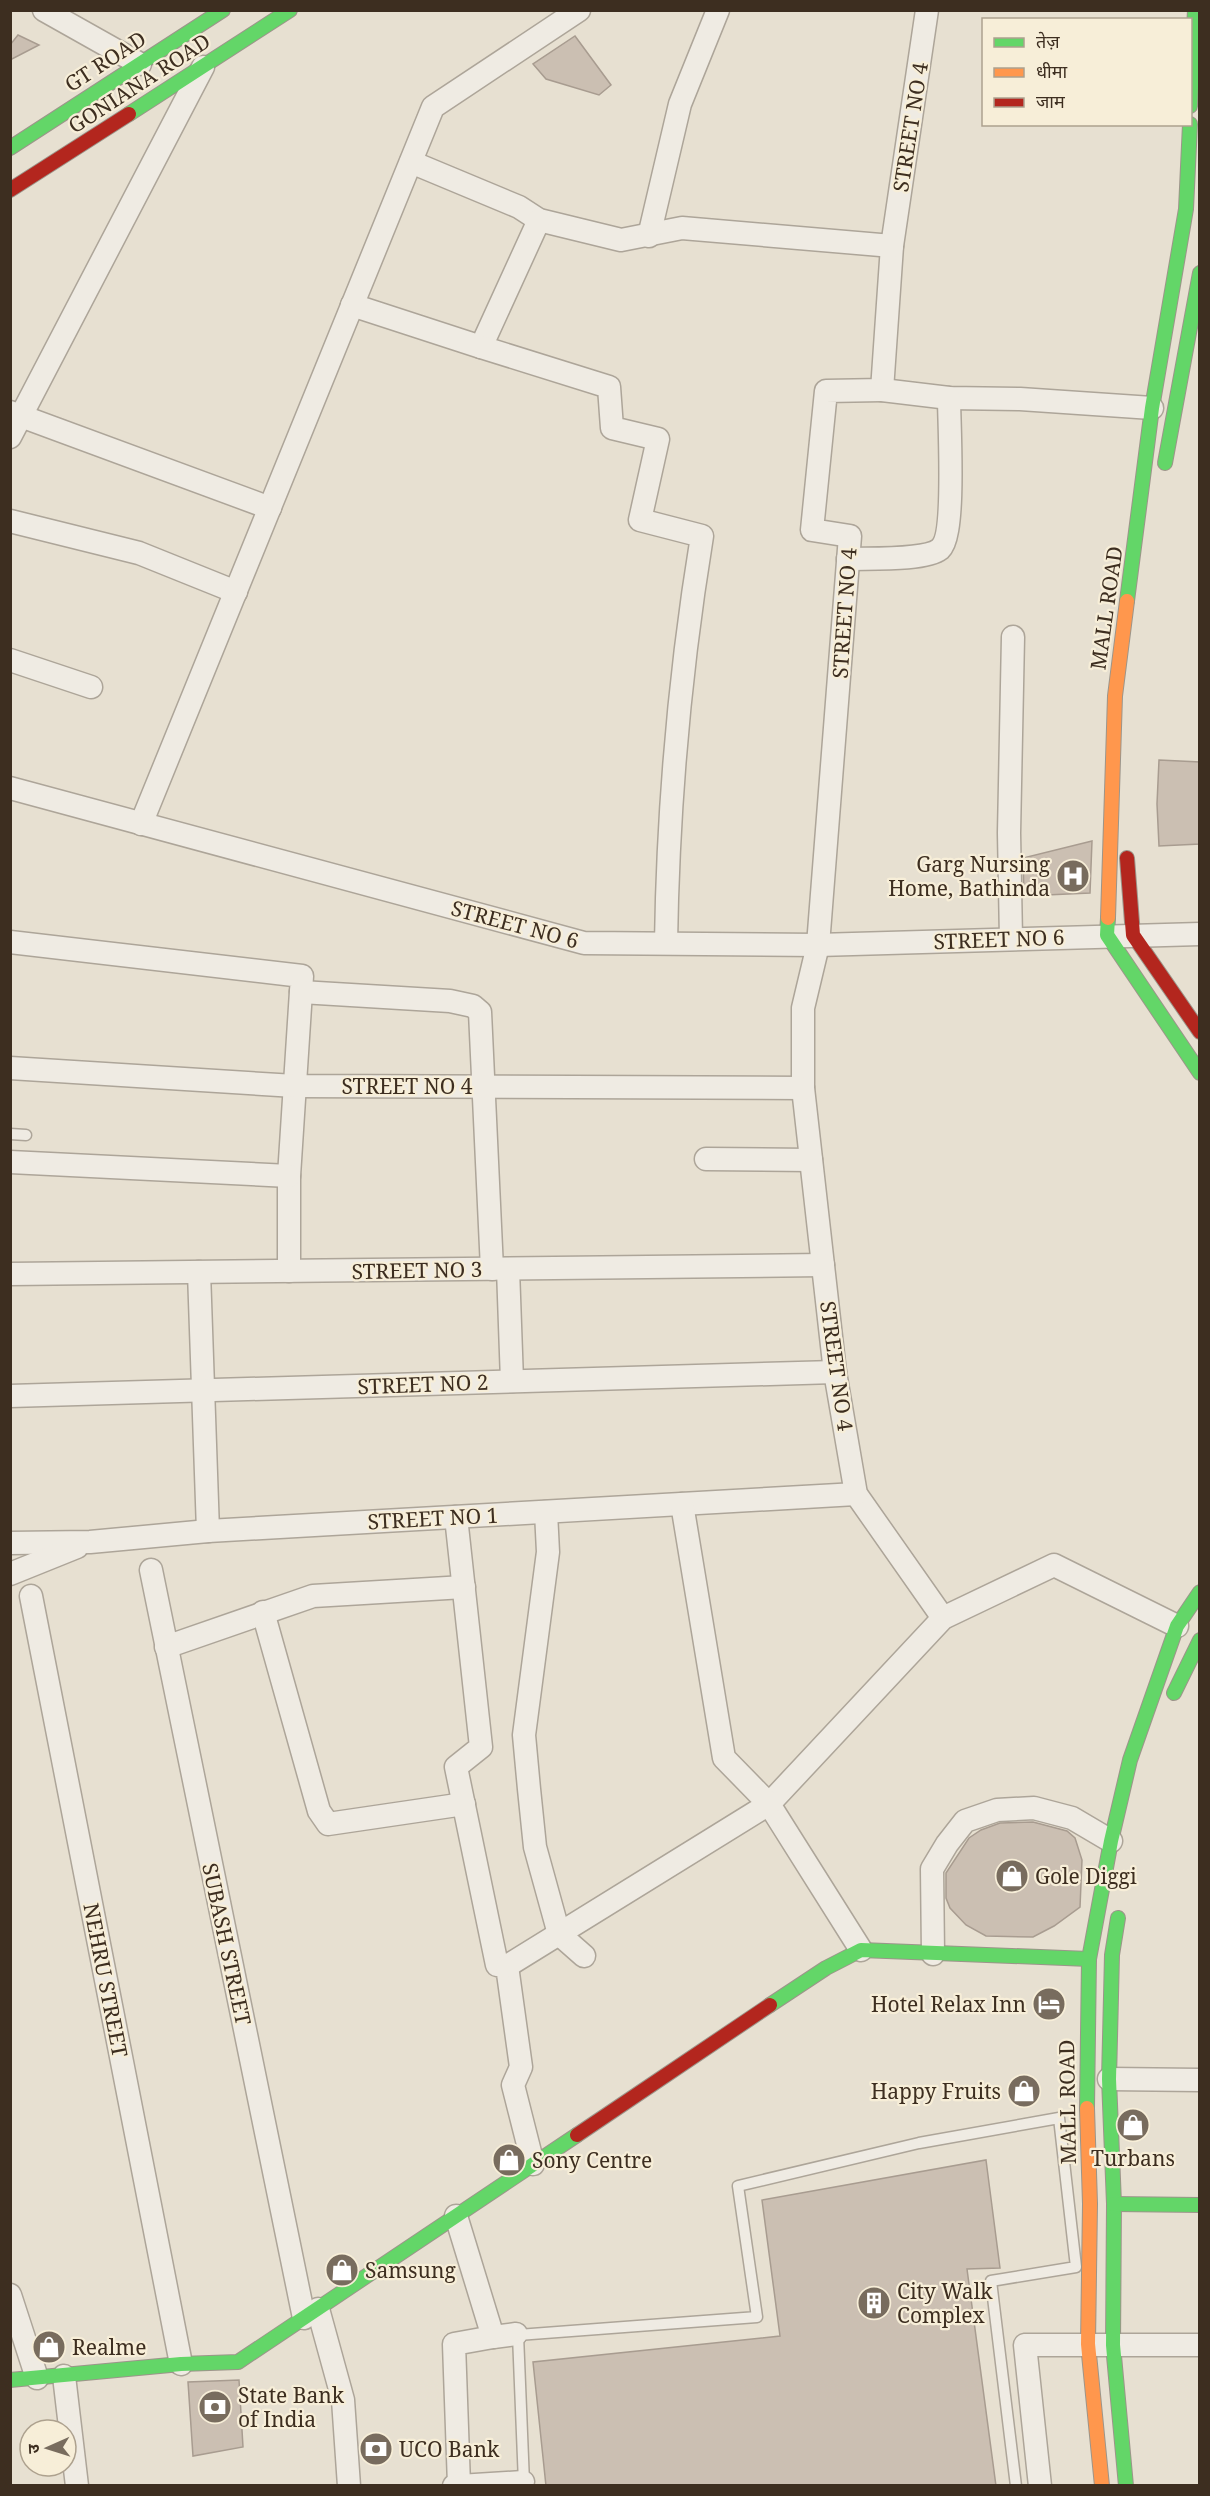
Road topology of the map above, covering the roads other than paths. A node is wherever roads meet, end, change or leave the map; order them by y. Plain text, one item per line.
1 (44, 10) edge
2 (223, 10) edge
3 (290, 10) edge
4 (579, 10) edge
5 (718, 10) edge
6 (927, 10) edge
7 (1195, 10) edge
8 (140, 64) junction
9 (204, 66) junction
10 (1192, 82) edge
11 (1190, 126) edge
12 (10, 148) edge
13 (411, 162) junction
14 (10, 190) edge
15 (539, 220) junction
16 (648, 236) junction
17 (892, 246) junction
18 (1200, 273) edge
19 (352, 305) junction
20 (481, 347) junction
21 (882, 390) junction
22 (1189, 391) edge
23 (949, 398) junction
24 (1152, 408) junction
25 (16, 413) edge
26 (10, 437) edge
27 (1163, 475) dead end
28 (270, 508) junction
29 (10, 521) edge
30 (848, 560) junction
31 (236, 592) junction
32 (1013, 637) dead end
33 (10, 660) edge
34 (91, 687) dead end
35 (10, 788) edge
36 (141, 824) junction
37 (1127, 843) dead end
38 (1200, 934) edge
39 (1107, 935) junction
40 (1133, 935) junction
41 (1011, 939) junction
42 (10, 942) edge
43 (666, 943) junction
44 (818, 945) junction
45 (301, 992) junction
46 (1200, 1032) edge
47 (10, 1068) edge
48 (1200, 1073) edge
49 (295, 1086) junction
50 (483, 1087) junction
51 (803, 1088) junction
52 (10, 1134) edge
53 (26, 1135) dead end
54 (706, 1159) dead end
55 (811, 1160) junction
56 (10, 1162) edge
57 (289, 1176) junction
58 (823, 1265) junction
59 (500, 1269) junction
60 (289, 1271) junction
61 (199, 1272) junction
62 (10, 1274) edge
63 (835, 1372) junction
64 (512, 1382) junction
65 (202, 1391) junction
66 (10, 1396) edge
67 (856, 1494) junction
68 (682, 1504) junction
69 (546, 1512) junction
70 (456, 1517) junction
71 (208, 1531) junction
72 (90, 1542) junction
73 (10, 1543) edge
74 (151, 1570) dead end
75 (10, 1574) edge
76 (464, 1587) junction
77 (1200, 1592) edge
78 (31, 1596) dead end
79 (263, 1612) junction
80 (943, 1618) junction
81 (1177, 1626) junction
82 (1200, 1640) edge
83 (166, 1647) junction
84 (1181, 1674) edge
85 (1169, 1704) dead end
86 (464, 1804) junction
87 (769, 1804) junction
88 (1111, 1841) junction
89 (1119, 1910) dead end
90 (559, 1934) junction
91 (861, 1950) junction
92 (933, 1954) junction
93 (584, 1956) dead end
94 (1089, 1959) junction
95 (507, 1966) junction
96 (1109, 2079) junction
97 (1200, 2080) edge
98 (533, 2164) junction
99 (1090, 2204) junction
100 (1114, 2204) junction
101 (1200, 2205) edge
102 (1071, 2206) junction
103 (456, 2216) junction
104 (10, 2295) edge
105 (311, 2313) junction
106 (516, 2334) dead end
107 (493, 2337) junction
108 (1088, 2344) junction
109 (1113, 2344) junction
110 (1200, 2345) edge
111 (181, 2364) junction
112 (64, 2376) junction
113 (37, 2378) junction
114 (10, 2380) edge
115 (523, 2484) edge
116 (459, 2485) edge
117 (77, 2486) edge
118 (349, 2486) edge
119 (454, 2486) edge
120 (1016, 2486) edge
121 (1040, 2486) edge
122 (1102, 2486) edge
123 (1126, 2486) edge

1 - 8 street
2 - 8 main road, GT ROAD
3 - 9 main road, GONIANA ROAD
4 - 13 street
5 - 16 street
6 - 17 street, STREET NO 4
7 - 10 main road
8 - 12 main road, GT ROAD
9 - 14 main road, GONIANA ROAD
9 - 25 street
11 - 24 main road, MALL ROAD
13 - 15 street
13 - 19 street
15 - 16 street
15 - 20 street
16 - 17 street
17 - 21 street, STREET NO 4
18 - 22 main road
19 - 20 street
19 - 28 street
20 - 43 street
21 - 23 street
21 - 30 street, STREET NO 4
22 - 27 main road
23 - 24 street
23 - 30 street
24 - 39 main road, MALL ROAD
25 - 26 street
25 - 28 street
28 - 31 street
29 - 31 street
30 - 44 street, STREET NO 4
31 - 36 street
32 - 41 street
33 - 34 street
35 - 36 street, STREET NO 6
36 - 43 street, STREET NO 6
37 - 40 main road
38 - 40 street, STREET NO 6
39 - 40 street, STREET NO 6
39 - 41 street, STREET NO 6
39 - 48 main road
40 - 46 main road
41 - 44 street, STREET NO 6
42 - 45 street
43 - 44 street, STREET NO 6
44 - 51 street, STREET NO 4
45 - 49 street
45 - 50 street
47 - 49 street, STREET NO 4
49 - 50 street, STREET NO 4
49 - 57 street
50 - 51 street, STREET NO 4
50 - 59 street
51 - 55 street, STREET NO 4
52 - 53 lane
54 - 55 street
55 - 58 street, STREET NO 4
56 - 57 street
57 - 60 street
58 - 59 street, STREET NO 3
58 - 63 street, STREET NO 4
59 - 60 street, STREET NO 3
59 - 64 street
60 - 61 street, STREET NO 3
61 - 62 street, STREET NO 3
61 - 65 street
63 - 64 street, STREET NO 2
63 - 67 street, STREET NO 4
64 - 65 street, STREET NO 2
65 - 66 street, STREET NO 2
65 - 71 street
67 - 68 street, STREET NO 1
67 - 80 street, STREET NO 4
68 - 69 street, STREET NO 1
68 - 87 street
69 - 70 street, STREET NO 1
69 - 90 street
70 - 71 street, STREET NO 1
70 - 76 street
71 - 72 street, STREET NO 1
72 - 73 street, STREET NO 1
72 - 75 street
74 - 83 street, SUBASH STREET
76 - 79 street
76 - 86 street
77 - 81 main road, MALL ROAD
78 - 111 street, NEHRU STREET
79 - 83 street
79 - 86 street
80 - 81 street
80 - 87 street
81 - 84 main road, MALL ROAD
82 - 84 main road
83 - 105 street, SUBASH STREET
84 - 85 main road
84 - 88 main road, MALL ROAD
86 - 95 street
87 - 90 street
87 - 91 street
88 - 92 street
88 - 94 main road, MALL ROAD
89 - 96 main road
90 - 93 street
90 - 95 street
91 - 92 main road
91 - 98 main road
92 - 94 main road
94 - 99 main road, MALL ROAD
95 - 98 street
96 - 97 street
96 - 100 main road
98 - 103 main road
99 - 102 main road
99 - 108 main road, MALL ROAD
100 - 101 main road
100 - 109 main road
102 - 115 lane
102 - 120 lane
103 - 105 main road
103 - 107 street
104 - 113 street
105 - 111 main road
105 - 118 street, SUBASH STREET
106 - 107 street
107 - 116 street
108 - 109 street
108 - 121 street
108 - 122 main road, MALL ROAD
109 - 110 street
109 - 123 main road
111 - 112 main road
112 - 113 main road
112 - 117 street
113 - 114 main road
115 - 116 street
116 - 119 street

